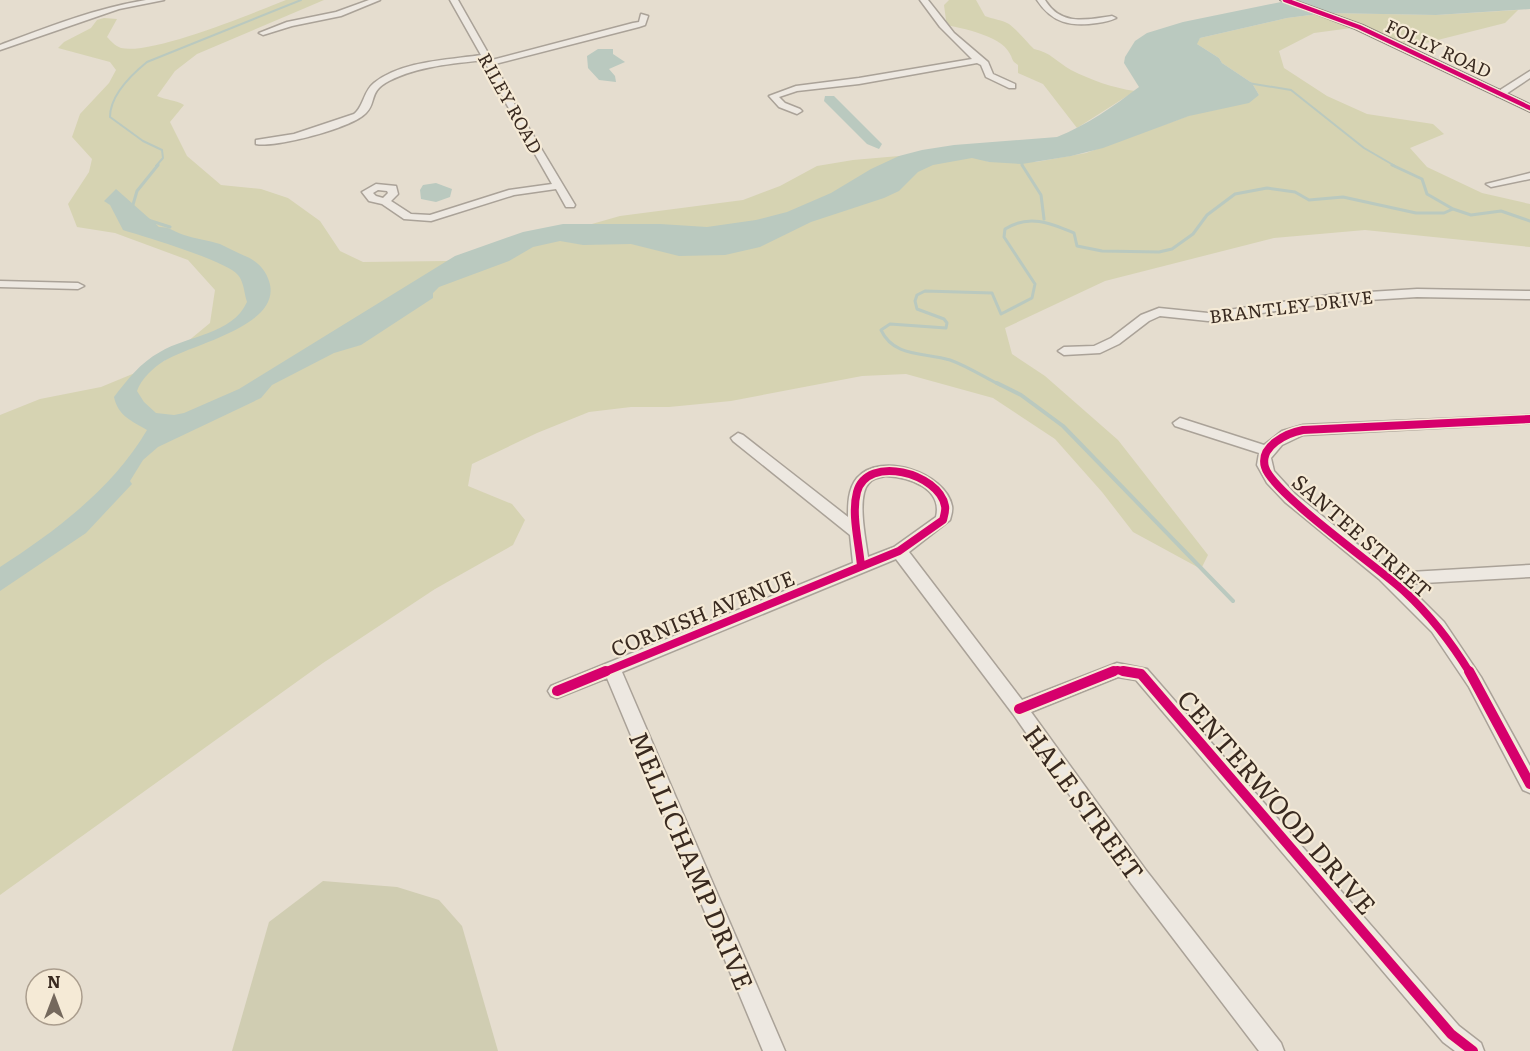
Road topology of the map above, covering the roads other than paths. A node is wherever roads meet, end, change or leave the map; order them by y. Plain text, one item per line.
1 (160, 0) edge
2 (376, 0) edge
3 (454, 0) edge
4 (924, 0) edge
5 (1041, 0) edge
6 (1285, 0) edge
7 (1298, 0) edge
8 (644, 16) dead end
9 (1334, 17) junction
10 (1112, 18) dead end
11 (263, 33) dead end
12 (0, 48) edge
13 (488, 60) junction
14 (978, 60) junction
15 (1530, 74) edge
16 (1012, 86) dead end
17 (1500, 94) junction
18 (1530, 108) edge
19 (797, 111) dead end
20 (258, 142) dead end
21 (1530, 176) edge
22 (1491, 184) dead end
23 (559, 186) junction
24 (385, 201) dead end
25 (570, 205) dead end
26 (0, 284) edge
27 (78, 286) dead end
28 (1530, 295) edge
29 (1064, 351) dead end
30 (1530, 419) edge
31 (1179, 423) dead end
32 (738, 438) dead end
33 (1266, 450) junction
34 (858, 533) junction
35 (899, 550) junction
36 (861, 566) junction
37 (1530, 571) edge
38 (1387, 579) junction
39 (612, 669) junction
40 (557, 691) dead end
41 (1019, 709) junction
42 (1530, 784) edge
43 (774, 1051) edge
44 (1273, 1051) edge
45 (1473, 1051) edge

1 - 12 street
2 - 11 street
3 - 13 street, RILEY ROAD
4 - 14 street
5 - 10 street
6 - 9 main road, FOLLY ROAD
7 - 9 main road, FOLLY ROAD
8 - 13 street
9 - 17 main road, FOLLY ROAD
13 - 20 street
13 - 23 street, RILEY ROAD
14 - 16 street
14 - 19 street
15 - 17 street
17 - 18 main road, FOLLY ROAD
21 - 22 street
23 - 24 street
23 - 25 street, RILEY ROAD
26 - 27 street
28 - 29 street, BRANTLEY DRIVE
30 - 33 street
31 - 33 street
32 - 34 street
33 - 38 street, SANTEE STREET
34 - 35 street, CORNISH AVENUE
34 - 36 street, CORNISH AVENUE
35 - 36 street, CORNISH AVENUE
35 - 41 street, HALE STREET
36 - 39 street, CORNISH AVENUE
37 - 38 street
38 - 42 street, SANTEE STREET
39 - 40 street, CORNISH AVENUE
39 - 43 street, MELLICHAMP DRIVE
41 - 44 street, HALE STREET
41 - 45 street, CENTERWOOD DRIVE

